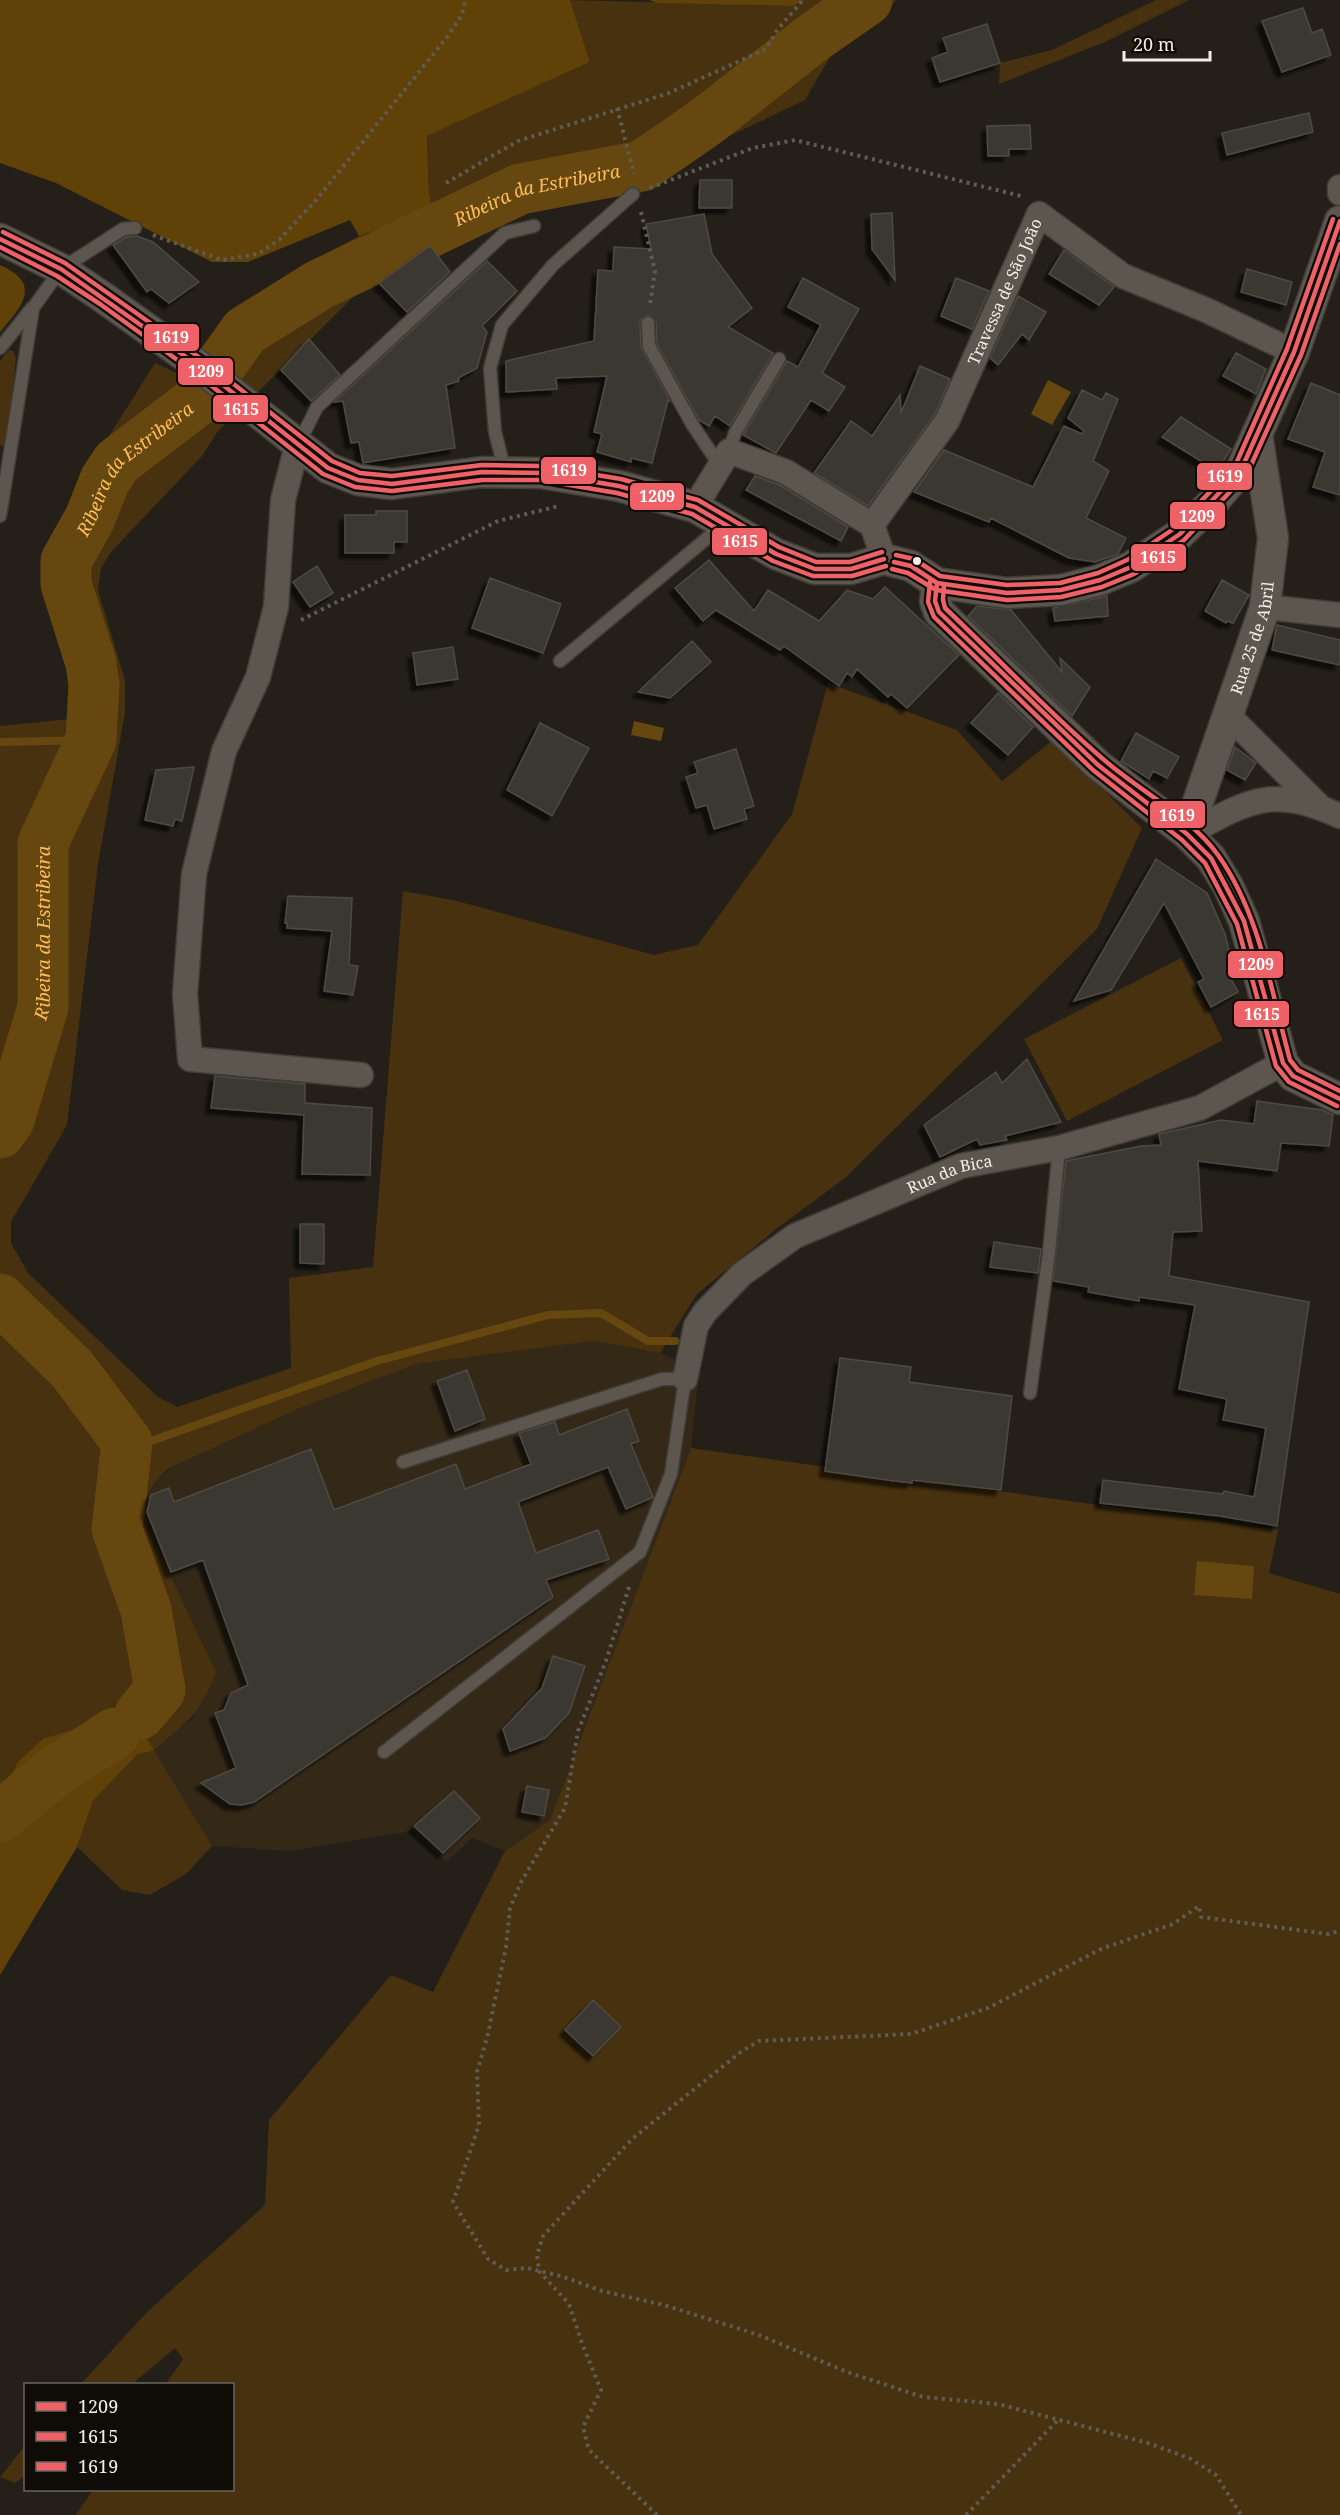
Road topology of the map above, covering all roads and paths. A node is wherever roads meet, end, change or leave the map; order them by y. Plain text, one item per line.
1 (465, 0) edge
2 (802, 0) edge
3 (617, 108) junction
4 (636, 182) dead end
5 (446, 183) dead end
6 (1340, 187) edge
7 (1340, 193) edge
8 (633, 194) joint
9 (1039, 214) junction
10 (644, 218) dead end
11 (1340, 221) edge
12 (534, 226) dead end
13 (135, 228) joint
14 (0, 239) edge
15 (61, 269) junction
16 (33, 308) junction
17 (648, 322) joint
18 (0, 348) edge
19 (1294, 352) junction
20 (779, 358) dead end
21 (1257, 434) junction
22 (297, 446) junction
23 (724, 459) junction
24 (506, 473) junction
25 (564, 504) dead end
26 (695, 507) junction
27 (0, 516) edge
28 (724, 524) junction
29 (873, 525) junction
30 (884, 559) junction
31 (938, 597) junction
32 (1266, 607) junction
33 (1340, 615) edge
34 (268, 637) junction
35 (560, 661) dead end
36 (1228, 715) junction
37 (1330, 812) edge
38 (1187, 834) junction
39 (1283, 1063) junction
40 (361, 1076) dead end
41 (1340, 1099) edge
42 (1059, 1148) junction
43 (685, 1379) junction
44 (1030, 1393) dead end
45 (403, 1462) dead end
46 (640, 1552) junction
47 (384, 1752) dead end
48 (1340, 1931) edge
49 (539, 2271) junction
50 (1059, 2420) junction
51 (657, 2515) edge
52 (966, 2515) edge
53 (1241, 2515) edge

1 - 13 path
2 - 3 path
3 - 4 path
3 - 5 path
6 - 7 street
8 - 9 path
8 - 24 lane
9 - 19 street, Travessa de São João
9 - 29 street, Travessa de São João
10 - 17 path
11 - 19 street
12 - 22 lane
13 - 15 lane
14 - 15 street
15 - 16 lane
15 - 22 street
16 - 18 lane
16 - 27 lane
17 - 23 lane
19 - 21 street
20 - 23 lane
21 - 31 street
21 - 32 street, Rua 25 de Abril
22 - 24 street
22 - 34 street
23 - 26 street
23 - 29 street
24 - 26 street
25 - 34 path
26 - 28 street
28 - 30 street
28 - 35 lane
29 - 30 street
30 - 31 street
31 - 38 street
32 - 33 street
32 - 36 street, Rua 25 de Abril
34 - 40 street
36 - 37 street
36 - 38 street, Rua 25 de Abril
37 - 38 street
38 - 39 street
39 - 41 street
39 - 42 street, Rua da Bica
42 - 43 street, Rua da Bica
42 - 44 lane
43 - 45 lane
43 - 46 lane
46 - 47 lane
46 - 49 path
48 - 49 path
49 - 50 path
49 - 51 path
50 - 52 path
50 - 53 path

